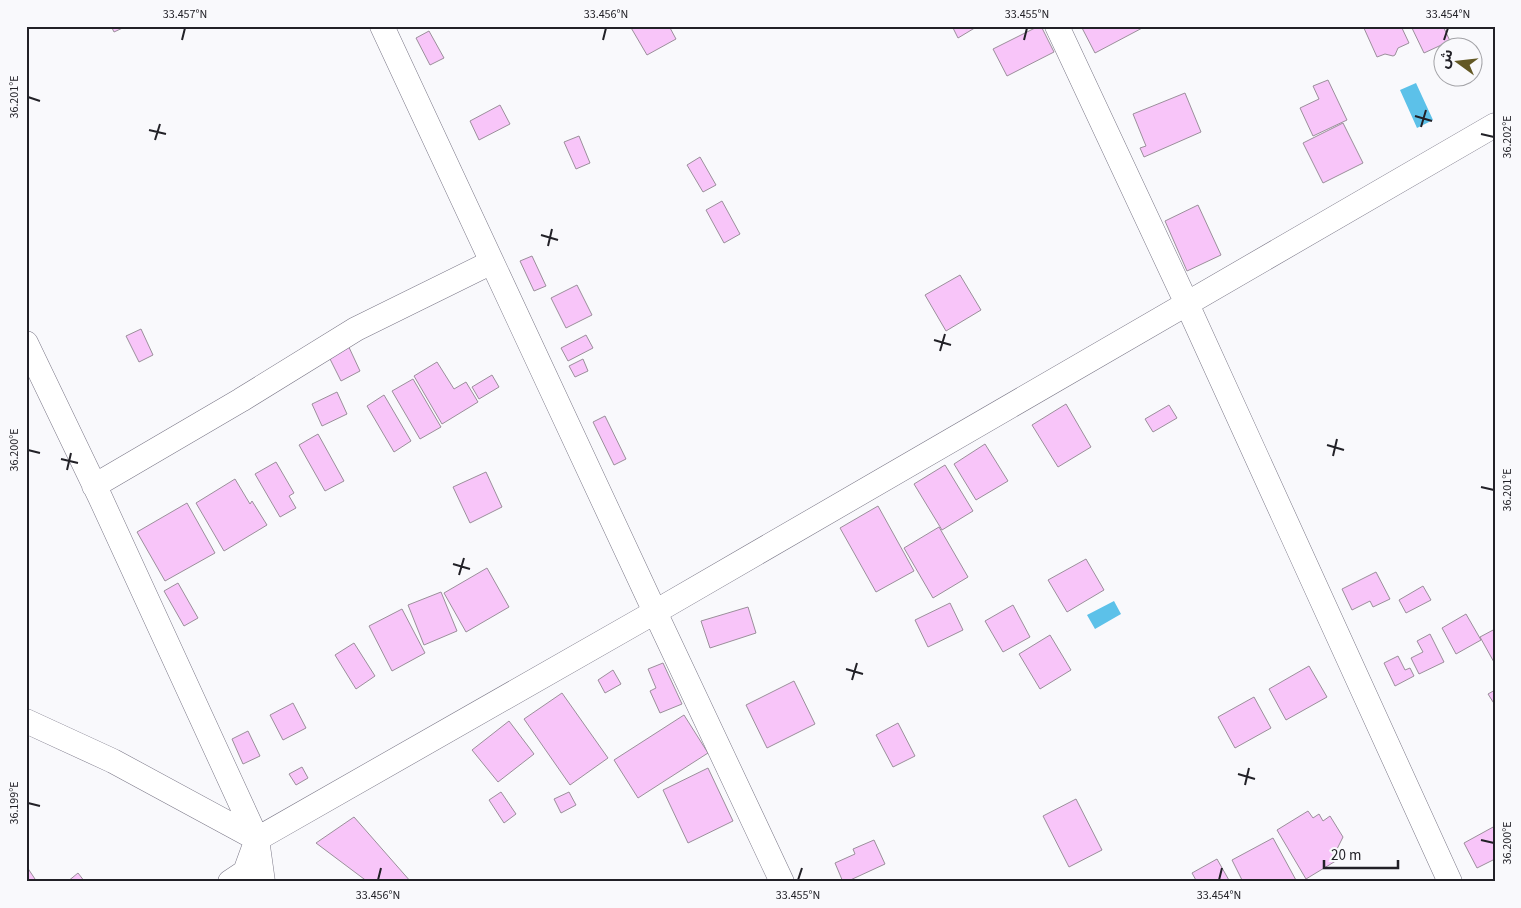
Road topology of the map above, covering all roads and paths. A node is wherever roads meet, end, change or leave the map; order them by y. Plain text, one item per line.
1 (382, 26) edge
2 (1058, 26) edge
3 (1495, 125) edge
4 (492, 262) junction
5 (1187, 304) junction
6 (26, 343) edge
7 (94, 486) junction
8 (654, 612) junction
9 (26, 721) edge
10 (257, 839) junction
11 (230, 882) edge
12 (263, 882) edge
13 (782, 882) edge
14 (1450, 882) edge

1 - 4 street
2 - 5 street
3 - 5 street
4 - 7 street
4 - 8 street
5 - 8 street
5 - 14 street
6 - 7 street
7 - 10 street
8 - 10 street
8 - 13 street
9 - 10 street
10 - 11 street
10 - 12 street

